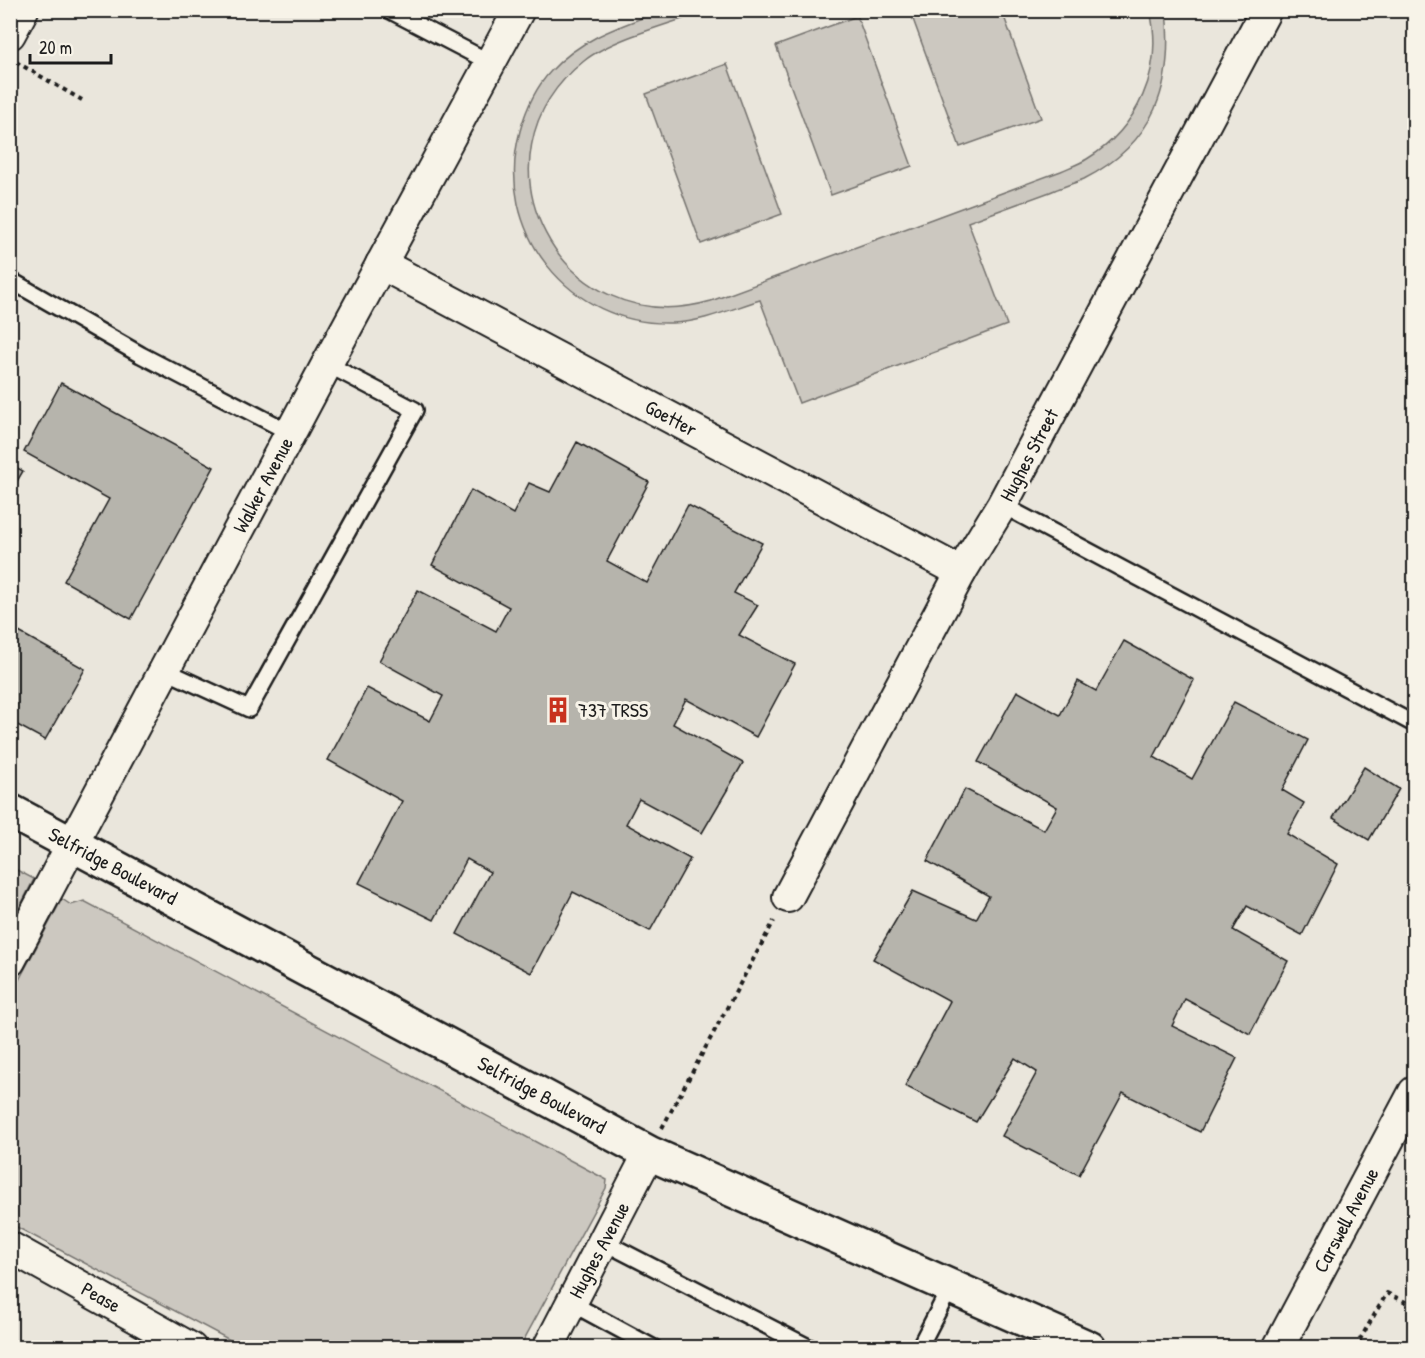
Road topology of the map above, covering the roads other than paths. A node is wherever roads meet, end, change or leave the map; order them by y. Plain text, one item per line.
1 (23, 10) edge
2 (389, 10) edge
3 (519, 10) edge
4 (1266, 10) edge
5 (10, 34) edge
6 (491, 63) junction
7 (381, 264) junction
8 (10, 280) edge
9 (327, 364) junction
10 (291, 433) junction
11 (1002, 505) junction
12 (961, 572) junction
13 (164, 670) junction
14 (1414, 724) edge
15 (10, 811) edge
16 (72, 844) junction
17 (788, 897) road end
18 (10, 961) edge
19 (1414, 1092) edge
20 (649, 1153) junction
21 (604, 1242) junction
22 (10, 1247) edge
23 (951, 1286) junction
24 (571, 1303) junction
25 (548, 1346) edge
26 (191, 1347) edge
27 (654, 1347) edge
28 (810, 1347) edge
29 (919, 1347) edge
30 (1089, 1347) edge
31 (1278, 1347) edge

1 - 5 street
2 - 6 lane
3 - 6 street, Walker Avenue
4 - 11 street, Hughes Street
6 - 7 street, Walker Avenue
7 - 9 street, Walker Avenue
7 - 12 street, Goetter
8 - 10 lane
9 - 10 street, Walker Avenue
9 - 13 lane
10 - 13 street, Walker Avenue
11 - 12 street, Hughes Street
11 - 14 lane
12 - 17 street, Hughes Street
13 - 16 street, Walker Avenue
15 - 16 street, Selfridge Boulevard
16 - 18 street, Walker Avenue
16 - 20 street, Selfridge Boulevard
19 - 31 street, Carswell Avenue
20 - 21 street, Hughes Avenue
20 - 23 street, Selfridge Boulevard
21 - 24 street, Hughes Avenue
21 - 28 lane
22 - 26 street, Pease
23 - 29 lane
23 - 30 street, Selfridge Boulevard
24 - 25 street, Hughes Avenue
24 - 27 lane

